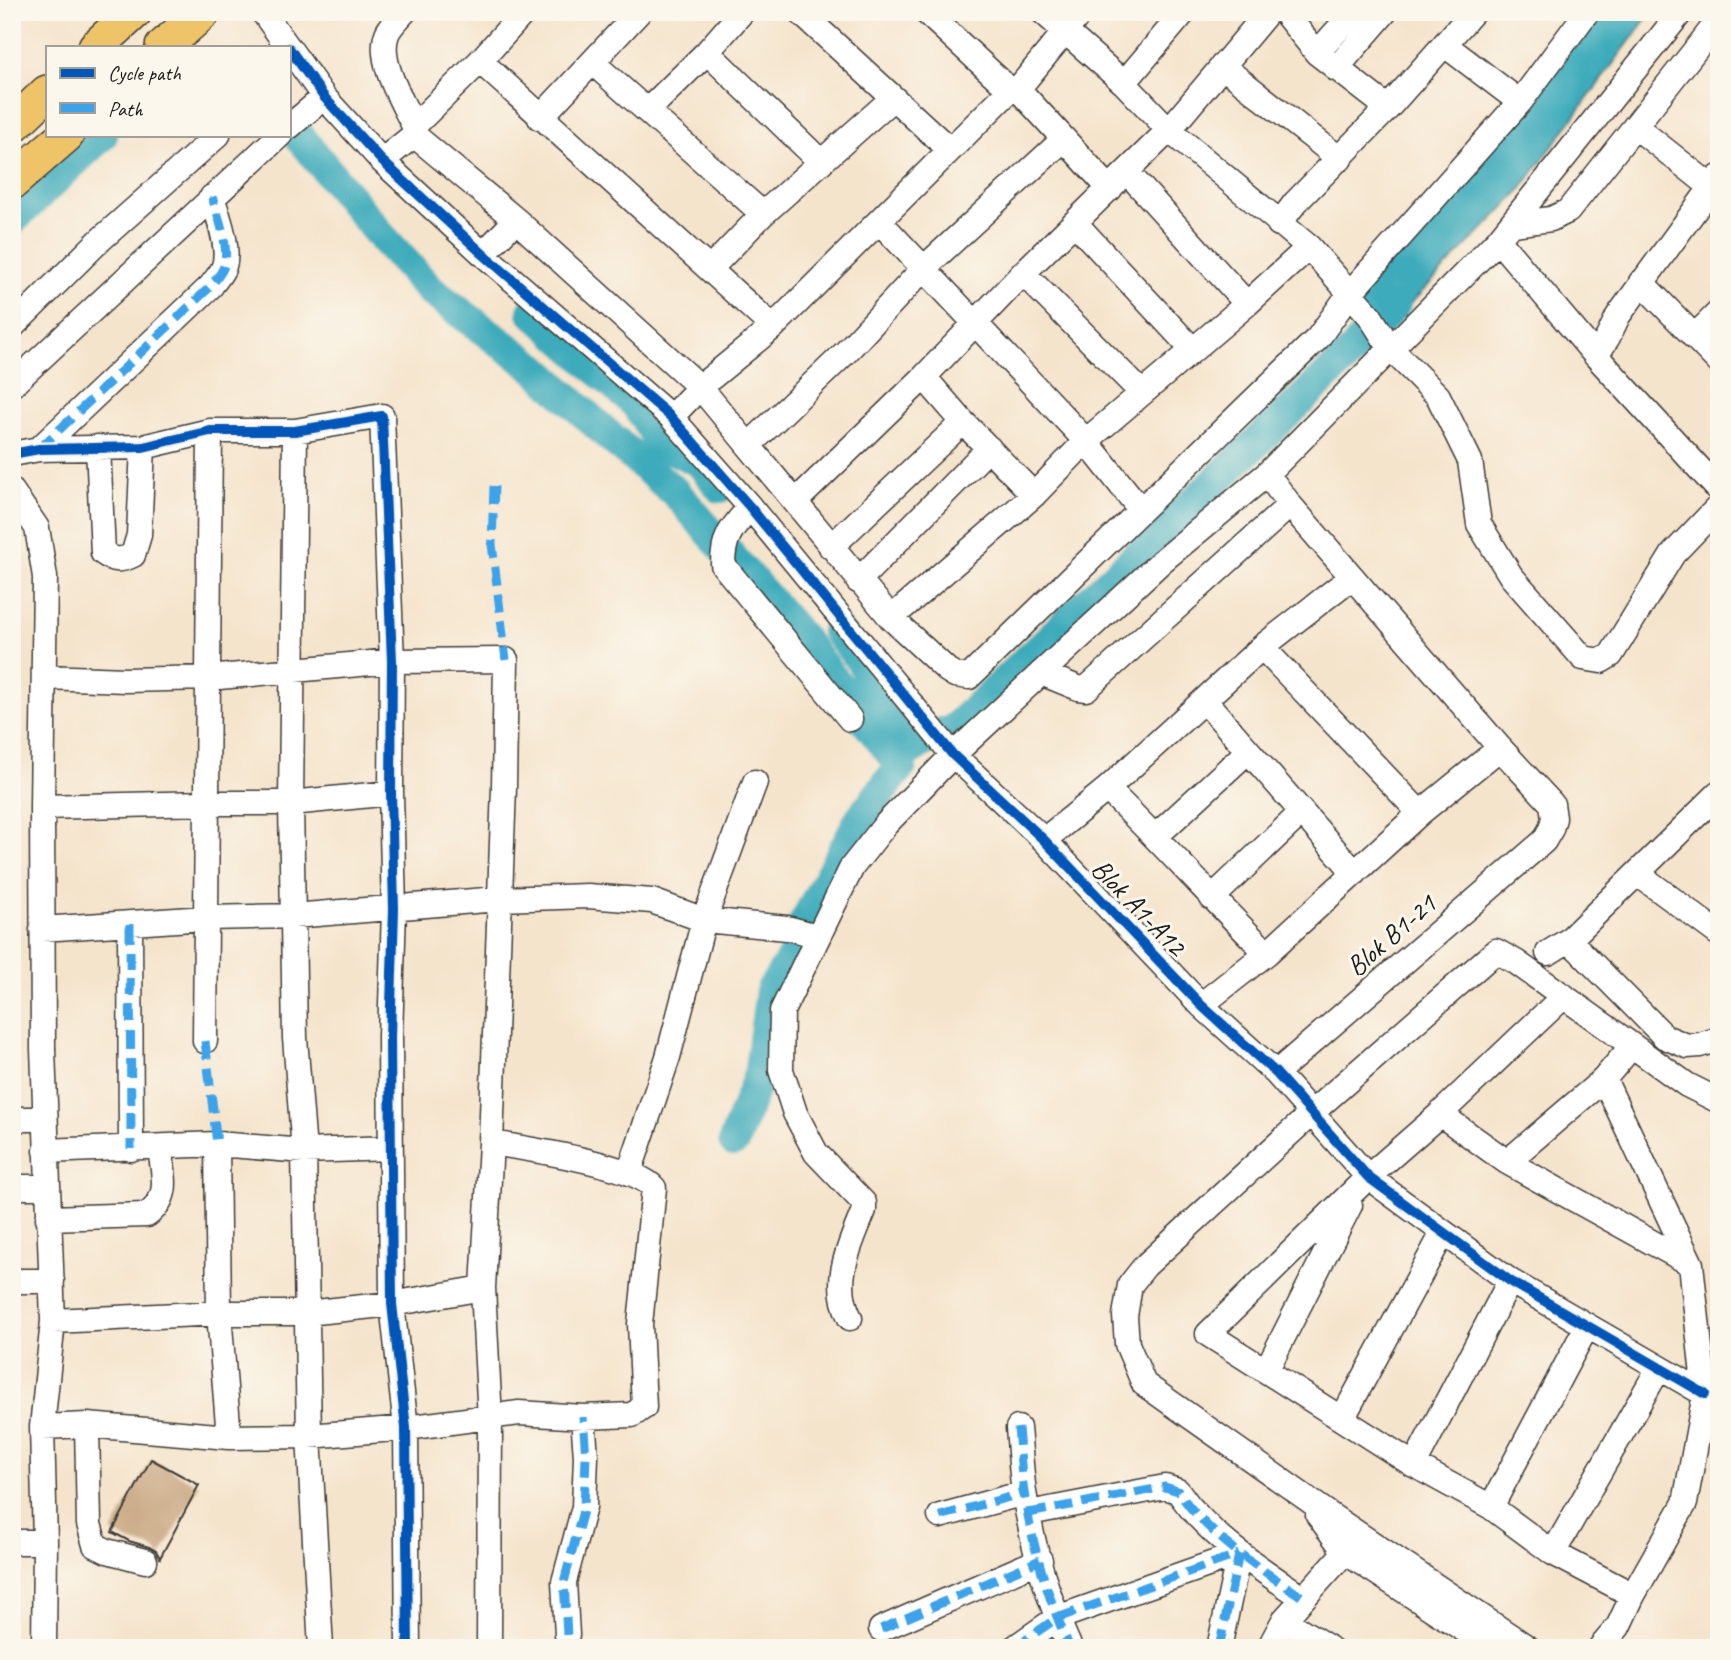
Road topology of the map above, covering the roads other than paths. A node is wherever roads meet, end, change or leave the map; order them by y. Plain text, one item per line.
1 (134, 12) edge
2 (202, 12) edge
3 (263, 12) edge
4 (404, 12) edge
5 (524, 12) edge
6 (639, 12) edge
7 (742, 12) edge
8 (800, 12) edge
9 (926, 12) edge
10 (1043, 12) edge
11 (1081, 12) edge
12 (1184, 12) edge
13 (1268, 12) edge
14 (1284, 12) edge
15 (1354, 12) edge
16 (1385, 12) edge
17 (1473, 12) edge
18 (1587, 12) edge
19 (1681, 12) edge
20 (1719, 20) edge
21 (1066, 34) junction
22 (1446, 45) junction
23 (97, 46) edge
24 (164, 46) edge
25 (284, 46) edge
26 (707, 52) junction
27 (292, 60) edge
28 (480, 61) junction
29 (1326, 61) junction
30 (593, 63) junction
31 (1222, 66) junction
32 (1124, 83) junction
33 (1014, 90) junction
34 (46, 94) edge
35 (893, 98) junction
36 (318, 102) junction
37 (1520, 102) junction
38 (1388, 108) junction
39 (646, 111) junction
40 (540, 118) junction
41 (12, 126) edge
42 (290, 126) edge
43 (1636, 127) junction
44 (1169, 130) junction
45 (414, 131) junction
46 (64, 136) edge
47 (217, 136) edge
48 (279, 136) edge
49 (1064, 139) junction
50 (950, 150) junction
51 (1340, 159) junction
52 (382, 161) junction
53 (821, 162) junction
54 (1119, 180) junction
55 (12, 182) edge
56 (1716, 186) edge
57 (212, 197) junction
58 (763, 214) junction
59 (879, 221) junction
60 (513, 222) junction
61 (1075, 223) junction
62 (1279, 223) junction
63 (1506, 232) junction
64 (1309, 247) junction
65 (487, 249) junction
66 (924, 268) junction
67 (710, 269) junction
68 (1023, 273) junction
69 (1641, 282) junction
70 (1350, 293) junction
71 (1247, 304) junction
72 (1719, 312) edge
73 (975, 323) junction
74 (12, 327) edge
75 (773, 327) junction
76 (1694, 337) junction
77 (1388, 344) junction
78 (1192, 349) junction
79 (1596, 356) junction
80 (1719, 362) edge
81 (924, 377) junction
82 (12, 385) edge
83 (1142, 393) junction
84 (687, 401) junction
85 (963, 422) junction
86 (210, 431) junction
87 (295, 431) junction
88 (1086, 441) junction
89 (749, 445) junction
90 (98, 447) junction
91 (143, 447) junction
92 (989, 448) junction
93 (39, 449) junction
94 (12, 454) edge
95 (1266, 474) junction
96 (1719, 490) edge
97 (12, 491) edge
98 (1034, 495) junction
99 (796, 501) junction
100 (1290, 505) junction
101 (1719, 506) edge
102 (750, 507) junction
103 (1140, 509) junction
104 (831, 547) junction
105 (1353, 577) junction
106 (858, 580) junction
107 (1114, 606) junction
108 (891, 618) junction
109 (1150, 630) junction
110 (1262, 647) junction
111 (392, 662) junction
112 (292, 672) junction
113 (1041, 673) junction
114 (44, 677) junction
115 (208, 678) junction
116 (1204, 700) junction
117 (850, 719) dead end
118 (1500, 748) junction
119 (1248, 751) junction
120 (953, 755) junction
121 (755, 782) dead end
122 (1107, 789) junction
123 (391, 793) junction
124 (1719, 793) edge
125 (205, 803) junction
126 (291, 803) junction
127 (42, 807) junction
128 (1301, 813) junction
129 (1420, 813) junction
130 (1156, 836) junction
131 (1044, 840) junction
132 (1354, 873) junction
133 (1637, 874) junction
134 (1212, 898) junction
135 (498, 899) junction
136 (394, 909) junction
137 (293, 916) junction
138 (206, 918) junction
139 (704, 920) junction
140 (130, 924) junction
141 (1716, 928) edge
142 (42, 929) junction
143 (804, 932) junction
144 (1267, 953) junction
145 (1564, 996) junction
146 (1201, 1005) junction
147 (1719, 1039) edge
148 (205, 1041) dead end
149 (1632, 1046) junction
150 (1276, 1073) junction
151 (1604, 1079) junction
152 (1719, 1101) edge
153 (1312, 1113) junction
154 (1440, 1114) junction
155 (12, 1119) edge
156 (45, 1119) junction
157 (491, 1143) junction
158 (217, 1144) junction
159 (160, 1148) junction
160 (390, 1148) junction
161 (131, 1149) junction
162 (46, 1151) junction
163 (304, 1151) junction
164 (1507, 1162) junction
165 (629, 1173) junction
166 (1364, 1181) junction
167 (48, 1186) junction
168 (12, 1187) edge
169 (48, 1218) junction
170 (1443, 1233) junction
171 (1691, 1264) junction
172 (12, 1281) edge
173 (52, 1281) junction
174 (1510, 1281) junction
175 (483, 1288) junction
176 (392, 1304) junction
177 (219, 1312) junction
178 (306, 1313) junction
179 (850, 1318) dead end
180 (53, 1321) junction
181 (1587, 1326) junction
182 (1659, 1368) junction
183 (1266, 1371) junction
184 (1705, 1394) junction
185 (583, 1417) junction
186 (490, 1419) junction
187 (1342, 1419) junction
188 (87, 1425) junction
189 (42, 1427) junction
190 (406, 1428) junction
191 (1018, 1428) dead end
192 (309, 1436) junction
193 (229, 1437) junction
194 (1414, 1465) junction
195 (1305, 1498) junction
196 (1026, 1503) junction
197 (1491, 1507) junction
198 (940, 1516) dead end
199 (12, 1542) edge
200 (46, 1542) junction
201 (1345, 1552) junction
202 (1553, 1553) junction
203 (1239, 1554) junction
204 (1040, 1560) junction
205 (145, 1561) dead end
206 (1633, 1595) junction
207 (1302, 1597) junction
208 (1057, 1618) junction
209 (1284, 1620) junction
210 (881, 1629) dead end
211 (568, 1634) dead end
212 (44, 1648) edge
213 (321, 1648) edge
214 (408, 1648) edge
215 (489, 1648) edge
216 (1014, 1648) edge
217 (1070, 1648) edge
218 (1219, 1648) edge
219 (1269, 1648) edge
220 (1329, 1648) edge
221 (1492, 1648) edge
222 (1528, 1648) edge
223 (1600, 1648) edge

1 - 23 highway
2 - 24 highway
3 - 25 street
4 - 45 street
5 - 28 street
6 - 30 street
7 - 26 street
8 - 35 street
9 - 33 street
10 - 21 street
11 - 21 street
12 - 32 street
13 - 31 street
14 - 29 street
15 - 29 street
16 - 29 street
17 - 22 street
18 - 37 street
19 - 63 street
20 - 43 street
21 - 32 street
21 - 33 street
22 - 37 street
22 - 38 street
26 - 39 street
26 - 53 street
27 - 36 street
28 - 40 street
28 - 45 street
29 - 38 street
30 - 39 street
30 - 40 street
31 - 44 street
31 - 51 street
32 - 44 street
33 - 49 street
33 - 50 street
34 - 41 highway
35 - 50 street
35 - 53 street
36 - 42 street
36 - 52 street
37 - 70 street
38 - 51 street
39 - 58 street
40 - 67 street
43 - 56 street
43 - 63 street
44 - 54 street
44 - 62 street
45 - 52 street
45 - 60 street
46 - 55 highway
47 - 74 street
48 - 57 street
49 - 54 street
49 - 66 street
50 - 59 street
51 - 62 street
52 - 65 street
53 - 58 street
54 - 61 street
54 - 71 street
56 - 69 street
57 - 82 street
57 - 93 street
58 - 67 street
59 - 66 street
59 - 75 street
60 - 65 street
60 - 84 street
61 - 68 street
61 - 78 street
62 - 64 street
63 - 77 street
63 - 79 street
64 - 70 street
64 - 71 street
65 - 84 street
66 - 73 street
66 - 89 street
67 - 75 street
68 - 73 street
68 - 83 street
69 - 76 street
69 - 79 street
70 - 77 street
70 - 103 street
71 - 78 street
72 - 76 street
73 - 81 street
73 - 88 street
75 - 84 street
76 - 80 street
77 - 95 street
77 - 101 street
78 - 83 street
79 - 96 street
81 - 85 street
81 - 99 street
83 - 88 street
84 - 89 street
84 - 102 street, Blok A1-A12
85 - 92 street
85 - 104 street
86 - 87 street
86 - 91 street
86 - 115 street
87 - 111 street
87 - 112 street
88 - 98 street
88 - 103 street
89 - 99 street
90 - 91 street
90 - 91 street
90 - 93 street
92 - 98 street
92 - 106 street
93 - 94 street
95 - 100 street
95 - 107 street
97 - 114 street
98 - 108 street
99 - 104 street
100 - 105 street
100 - 109 street
102 - 117 street
102 - 120 street, Blok A1-A12
103 - 108 street
104 - 106 street
105 - 110 street
105 - 118 street
106 - 108 street
107 - 109 street
107 - 113 street
109 - 113 street
110 - 116 street
110 - 129 street
111 - 112 street
111 - 123 street
111 - 135 street
112 - 115 street
112 - 126 street
113 - 120 street
114 - 115 street
114 - 127 street
115 - 125 street
116 - 119 street
116 - 122 street
118 - 129 street
118 - 150 street, Blok B1-21
119 - 128 street
119 - 130 street
120 - 131 street, Blok A1-A12
120 - 143 street
121 - 139 street
122 - 130 street
122 - 131 street
123 - 126 street
123 - 136 street
124 - 133 street
125 - 126 street
125 - 127 street
125 - 138 street
126 - 137 street
127 - 142 street
128 - 132 street
128 - 134 street
129 - 132 street
130 - 134 street
131 - 146 street, Blok A1-A12
132 - 144 street
133 - 141 street
133 - 147 street
134 - 144 street
135 - 136 street
135 - 139 street
135 - 157 street
136 - 137 street
136 - 160 street
137 - 138 street
137 - 163 street
138 - 140 street
138 - 148 street
139 - 143 street
139 - 165 street
140 - 142 street
140 - 161 street
142 - 156 street
143 - 179 street
144 - 146 street
145 - 149 street
145 - 153 street
145 - 154 street
146 - 150 street, Blok A1-A12
149 - 151 street
149 - 152 street
150 - 153 street, Blok A1-A12
151 - 164 street
151 - 171 street
153 - 166 street, Blok A1-A12
153 - 195 street
154 - 164 street
154 - 166 street
155 - 156 street
156 - 162 street
157 - 165 street
157 - 175 street
158 - 159 street
158 - 163 street
158 - 177 street
159 - 161 street
159 - 169 street
160 - 163 street
160 - 176 street
161 - 162 street
162 - 167 street
163 - 178 street
164 - 171 street
165 - 185 street
166 - 170 street, Blok A1-A12
166 - 183 street
166 - 183 street
167 - 168 street
167 - 169 street
169 - 173 street
170 - 174 street, Blok A1-A12
170 - 187 street
171 - 184 street
172 - 173 street
173 - 180 street
174 - 181 street, Blok A1-A12
174 - 194 street
175 - 176 street
175 - 186 street
176 - 178 street
176 - 190 street
177 - 178 street
177 - 180 street
177 - 193 street
178 - 192 street
180 - 189 street
181 - 182 street, Blok A1-A12
181 - 197 street
182 - 184 street, Blok A1-A12
182 - 202 street
183 - 187 street
184 - 206 street
185 - 186 street
185 - 211 street
186 - 190 street
186 - 215 street
187 - 194 street
188 - 189 street
188 - 193 street
188 - 205 street
189 - 200 street
190 - 192 street
190 - 214 street
191 - 196 street
192 - 193 street
192 - 213 street
194 - 197 street
195 - 201 street
195 - 222 street
196 - 198 street
196 - 203 street
196 - 204 street
197 - 202 street
199 - 200 street
200 - 212 street
201 - 207 street
201 - 221 street
202 - 206 street
203 - 207 street
203 - 208 street
203 - 218 street
204 - 208 street
204 - 210 street
206 - 223 street
207 - 209 street
208 - 216 street
208 - 217 street
209 - 219 street
209 - 220 street

